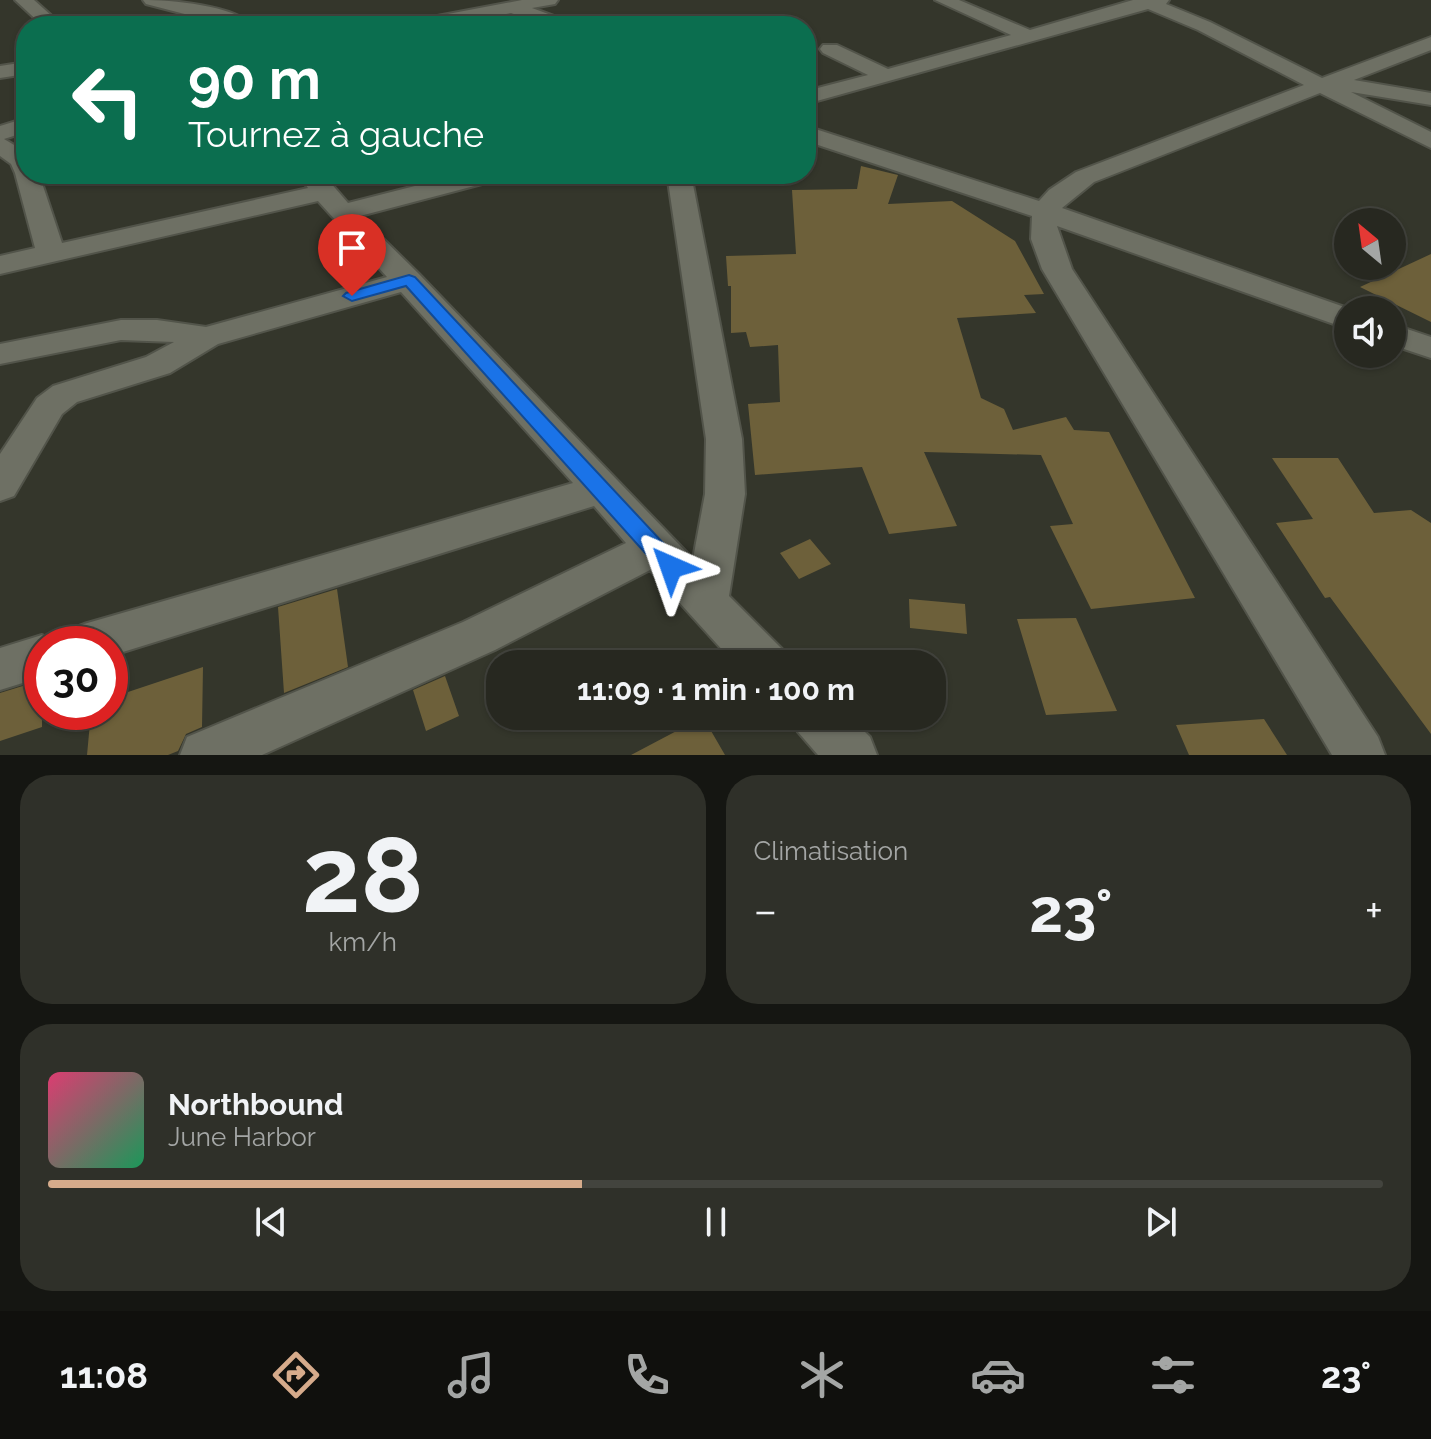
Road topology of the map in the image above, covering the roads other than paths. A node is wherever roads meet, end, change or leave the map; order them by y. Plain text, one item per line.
1 (24, 0) edge
2 (152, 0) edge
3 (549, 0) edge
4 (944, 0) edge
5 (1151, 1) edge
6 (504, 4) edge
7 (42, 16) edge
8 (213, 16) edge
9 (456, 16) edge
10 (537, 16) edge
11 (1026, 35) junction
12 (1431, 43) edge
13 (830, 49) dead end
14 (887, 76) junction
15 (1329, 84) junction
16 (816, 95) edge
17 (1431, 99) edge
18 (816, 136) edge
19 (1431, 141) edge
20 (31, 184) edge
21 (404, 184) edge
22 (681, 184) edge
23 (325, 193) edge
24 (1046, 212) junction
25 (51, 254) junction
26 (0, 265) edge
27 (409, 280) junction
28 (1334, 314) edge
29 (207, 337) junction
30 (1406, 339) edge
31 (1431, 348) edge
32 (0, 354) edge
33 (1, 483) edge
34 (602, 489) junction
35 (654, 549) junction
36 (706, 602) junction
37 (128, 631) edge
38 (752, 650) edge
39 (24, 662) edge
40 (0, 669) edge
41 (828, 730) edge
42 (205, 755) edge
43 (852, 755) edge
44 (1360, 755) edge

1 - 7 street
2 - 8 street
3 - 6 street
4 - 11 street
5 - 11 street
5 - 15 street
6 - 9 street
6 - 10 street
11 - 14 street
12 - 15 street
13 - 14 street
14 - 16 street
15 - 17 street
15 - 19 street
15 - 24 street
18 - 24 street
20 - 25 street
21 - 23 street
22 - 36 street
23 - 25 street
23 - 27 street
24 - 28 street
24 - 44 street
25 - 26 street
27 - 29 street
27 - 34 street
29 - 32 street
29 - 33 street
30 - 31 street
34 - 35 street
34 - 37 street
35 - 36 street
35 - 42 street
36 - 38 street
39 - 40 street
41 - 43 street

